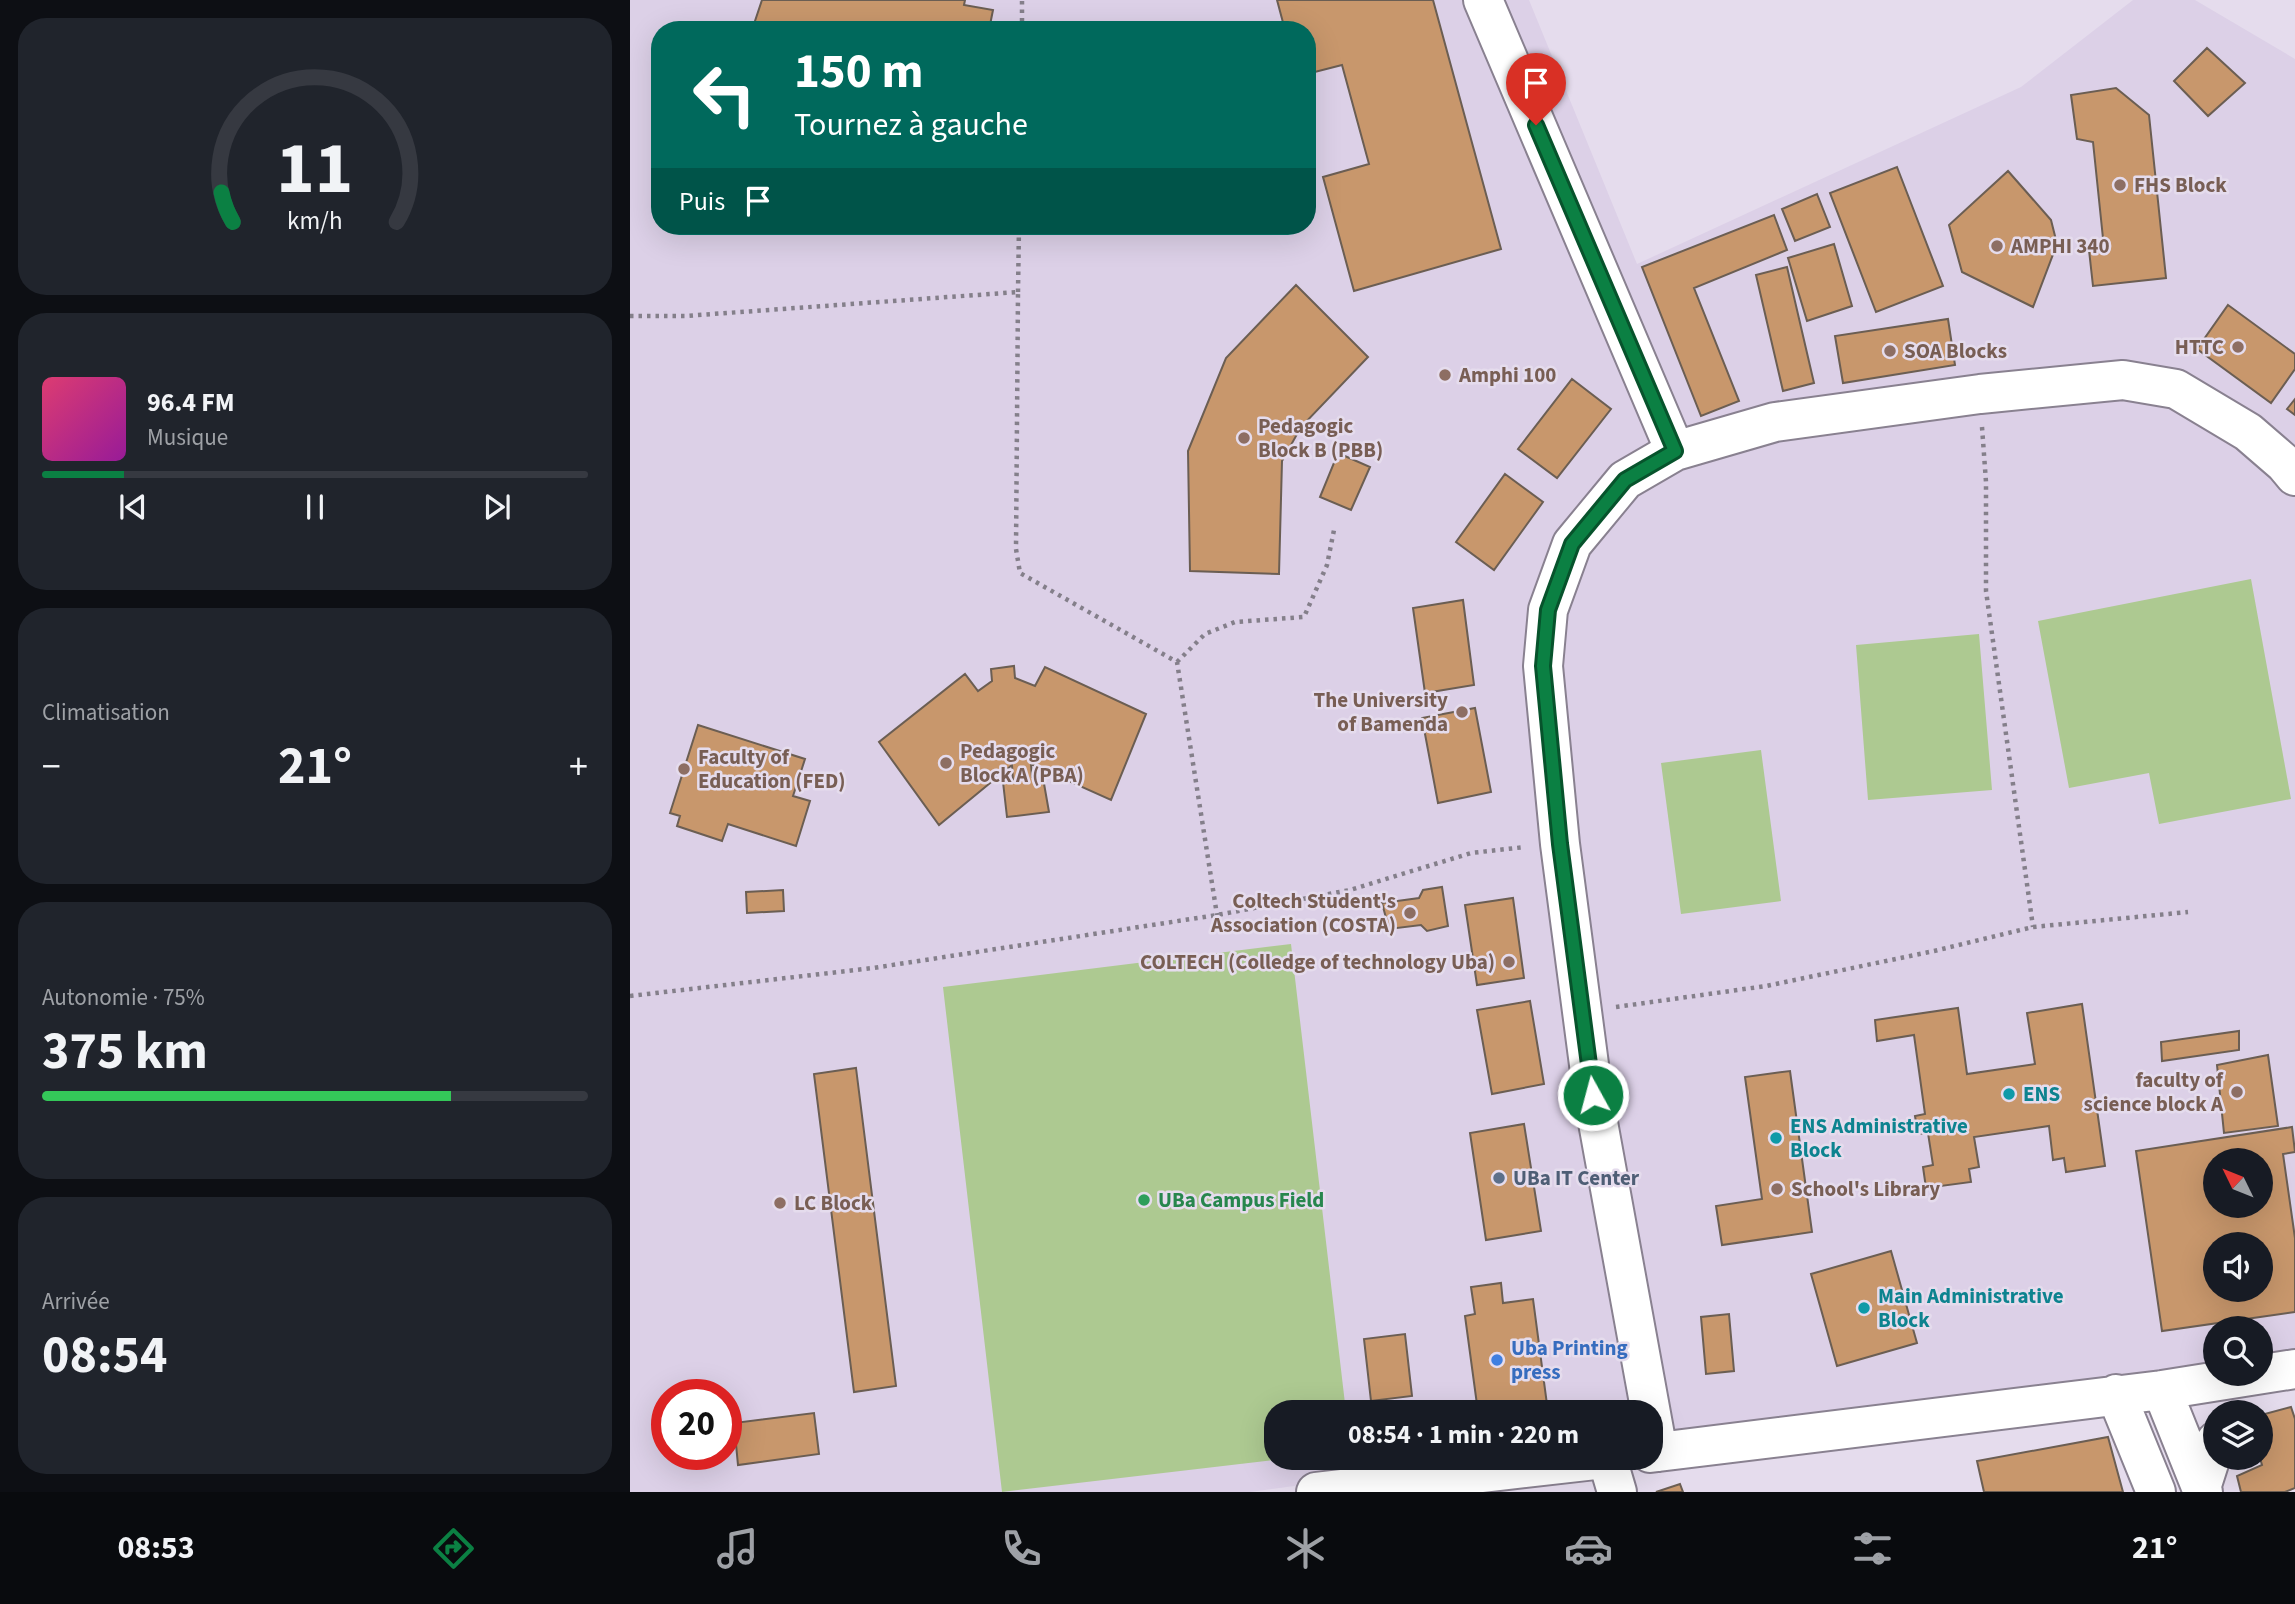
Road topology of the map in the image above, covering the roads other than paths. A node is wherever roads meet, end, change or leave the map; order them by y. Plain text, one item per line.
1 (1483, 0) edge
2 (1675, 451) junction
3 (2295, 476) edge
4 (2295, 1369) edge
5 (2273, 1372) edge
6 (2203, 1384) edge
7 (2162, 1390) junction
8 (2116, 1394) junction
9 (1645, 1400) edge
10 (1663, 1452) edge
11 (1504, 1470) edge
12 (1611, 1470) edge
13 (2208, 1470) edge
14 (2202, 1490) edge
15 (1316, 1492) edge
16 (1617, 1492) edge
17 (2156, 1492) edge

1 - 2 street
2 - 3 street
2 - 9 street
4 - 5 street
6 - 7 street
7 - 8 street
7 - 14 street
8 - 10 street
8 - 17 street
11 - 15 street
12 - 16 street
13 - 14 street

